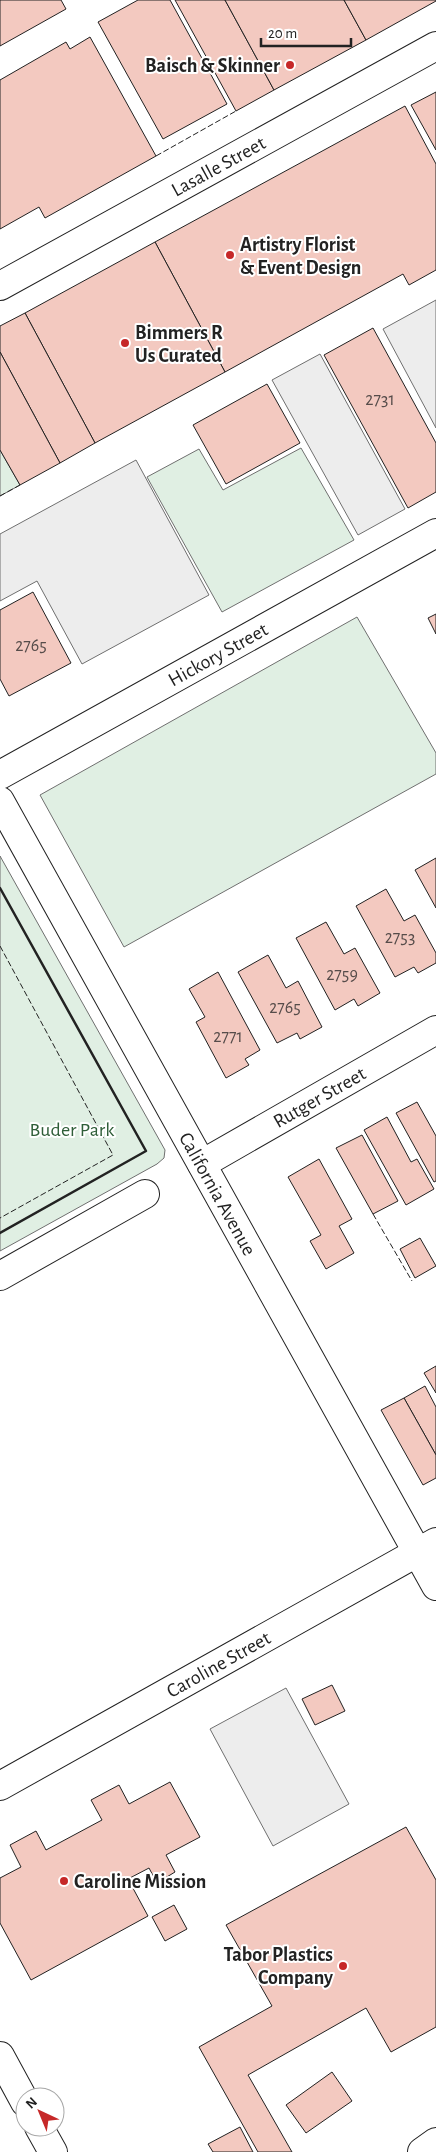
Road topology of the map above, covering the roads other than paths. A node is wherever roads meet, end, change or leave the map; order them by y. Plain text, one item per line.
1 (436, 46) edge
2 (0, 286) edge
3 (436, 533) edge
4 (0, 775) edge
5 (0, 801) edge
6 (436, 1030) edge
7 (202, 1164) junction
8 (145, 1194) dead end
9 (0, 1276) edge
10 (427, 1548) edge
11 (436, 1586) edge
12 (0, 1786) edge
13 (0, 2056) edge
14 (17, 2087) edge
15 (45, 2137) edge
16 (436, 2142) edge
17 (53, 2152) edge
18 (422, 2152) edge

1 - 2 street, Lasalle Street
3 - 4 street, Hickory Street
5 - 7 street, California Avenue
6 - 7 street, Rutger Street
7 - 10 street, California Avenue
8 - 9 street
10 - 11 street, California Avenue
10 - 12 street, Caroline Street
13 - 14 street
15 - 17 street
16 - 18 street

